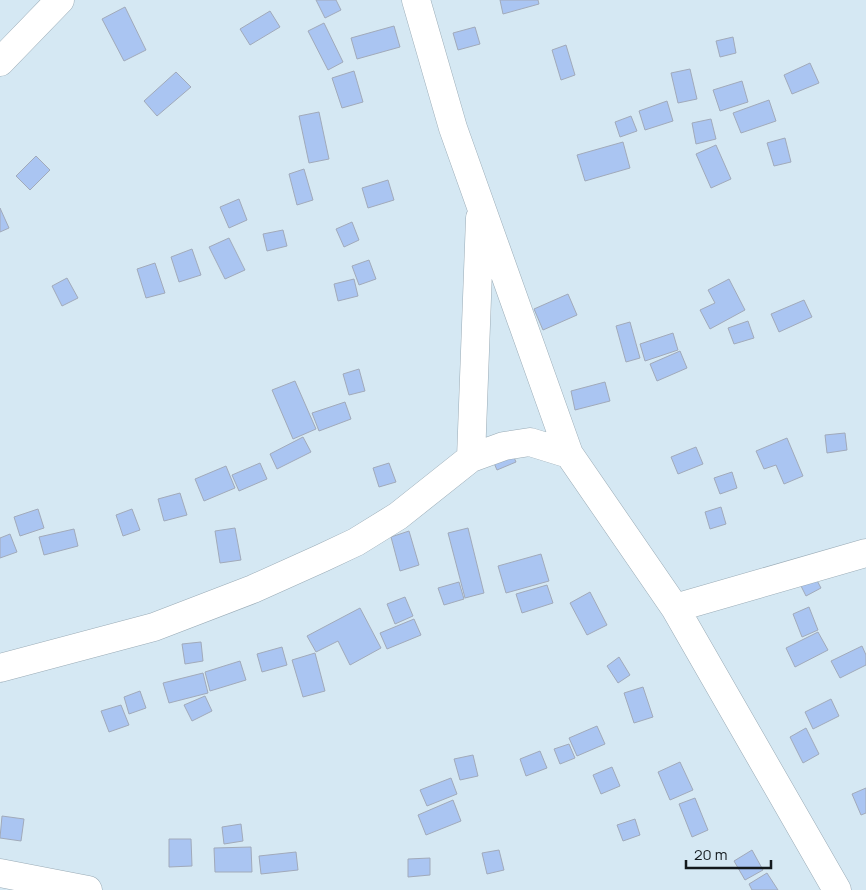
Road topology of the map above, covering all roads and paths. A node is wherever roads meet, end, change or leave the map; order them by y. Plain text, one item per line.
1 (60, 0) edge
2 (416, 0) edge
3 (0, 62) edge
4 (480, 204) junction
5 (569, 454) junction
6 (471, 458) junction
7 (866, 553) edge
8 (676, 608) junction
9 (0, 668) edge
10 (0, 873) edge
11 (88, 890) edge
12 (837, 890) edge

1 - 3 street
2 - 4 street
4 - 5 street
4 - 6 street
5 - 6 street
5 - 8 street
6 - 9 street
7 - 8 street
8 - 12 street
10 - 11 street

